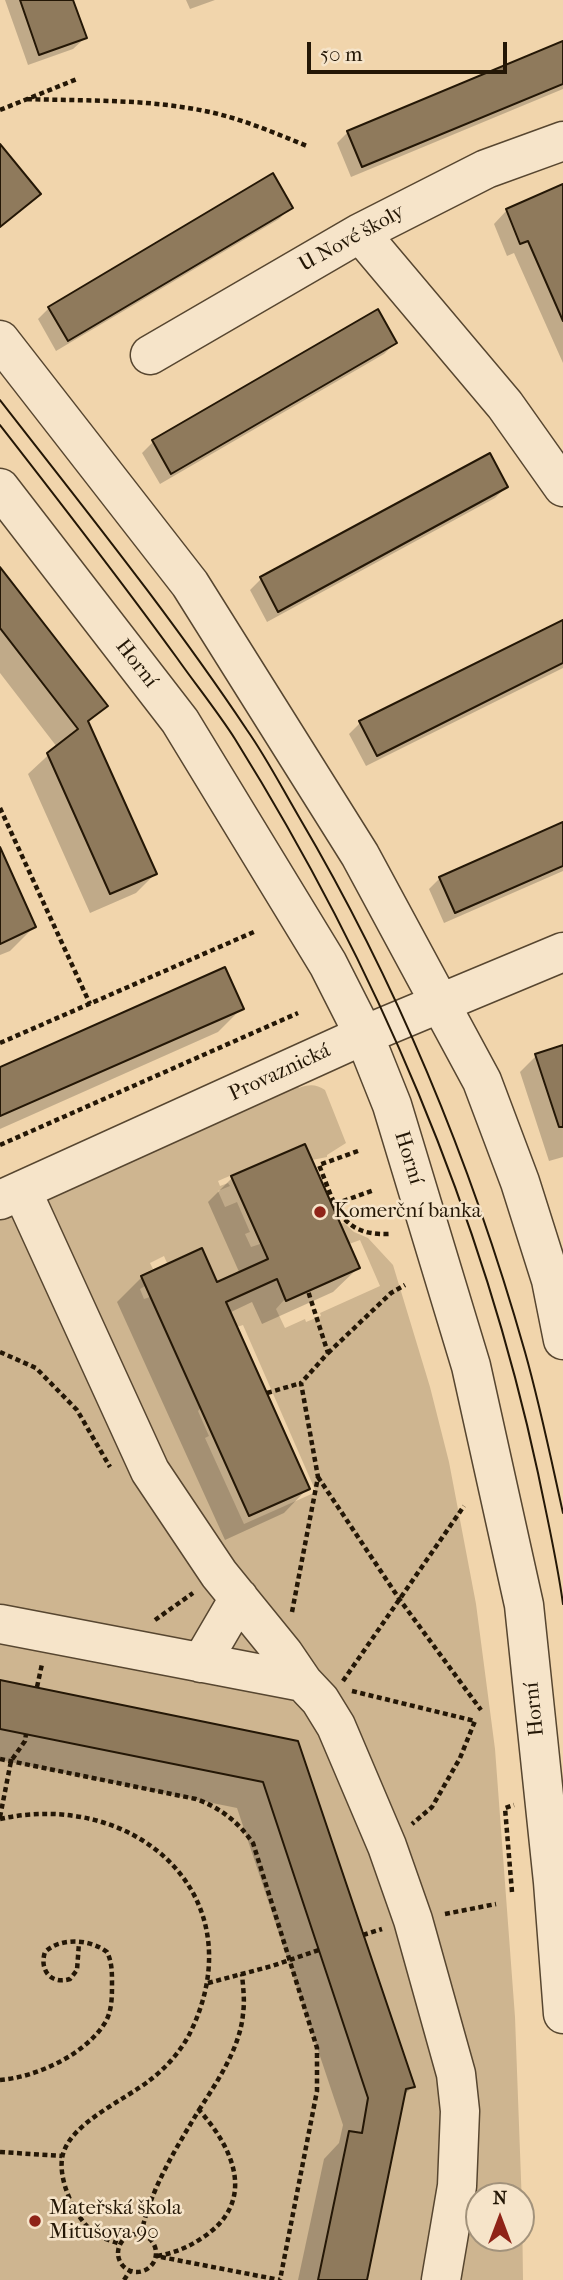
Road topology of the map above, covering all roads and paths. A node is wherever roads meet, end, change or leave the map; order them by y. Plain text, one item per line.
1 (77, 79) dead end
2 (27, 99) junction
3 (0, 110) edge
4 (563, 141) edge
5 (307, 146) dead end
6 (360, 233) junction
7 (0, 340) edge
8 (150, 355) dead end
9 (563, 487) edge
10 (0, 488) edge
11 (0, 808) edge
12 (256, 932) dead end
13 (563, 952) edge
14 (441, 1002) junction
15 (90, 1004) junction
16 (298, 1013) dead end
17 (363, 1035) junction
18 (0, 1043) edge
19 (0, 1145) edge
20 (358, 1151) dead end
21 (374, 1190) dead end
22 (11, 1195) edge
23 (335, 1204) junction
24 (389, 1234) dead end
25 (405, 1285) dead end
26 (308, 1291) dead end
27 (563, 1340) edge
28 (0, 1352) edge
29 (328, 1353) junction
30 (301, 1383) junction
31 (267, 1393) dead end
32 (111, 1470) dead end
33 (318, 1477) junction
34 (464, 1506) dead end
35 (229, 1586) junction
36 (400, 1600) junction
37 (0, 1624) edge
38 (117, 1647) junction
39 (44, 1655) dead end
40 (201, 1663) junction
41 (309, 1675) junction
42 (37, 1687) dead end
43 (481, 1710) dead end
44 (26, 1734) dead end
45 (0, 1759) edge
46 (11, 1761) junction
47 (505, 1808) dead end
48 (0, 1818) edge
49 (512, 1892) dead end
50 (496, 1904) dead end
51 (412, 1920) junction
52 (79, 1943) junction
53 (318, 1950) dead end
54 (291, 1960) junction
55 (242, 1974) junction
56 (208, 1983) junction
57 (563, 2014) edge
58 (0, 2080) edge
59 (199, 2110) junction
60 (0, 2152) edge
61 (62, 2156) junction
62 (141, 2234) junction
63 (120, 2244) junction
64 (157, 2256) junction
65 (130, 2271) junction
66 (124, 2280) edge
67 (280, 2280) edge
68 (441, 2280) edge

1 - 2 path
2 - 3 path
2 - 5 path
4 - 6 street, U Nové školy
6 - 8 street, U Nové školy
6 - 9 street
7 - 14 street
10 - 17 street, Horní
11 - 15 path
12 - 15 path
13 - 14 street, Provaznická
14 - 17 street, Provaznická
14 - 27 street
15 - 18 path
16 - 19 path
17 - 22 street, Provaznická
17 - 57 street, Horní
20 - 23 path
21 - 23 path
22 - 35 street
23 - 24 path
25 - 29 path
26 - 29 path
28 - 32 path
29 - 30 path
30 - 31 path
30 - 33 path
33 - 36 path
33 - 41 path
34 - 36 path
35 - 38 path
35 - 40 street
35 - 41 street
36 - 41 path
36 - 43 path
37 - 38 street
38 - 40 street
39 - 42 path
40 - 41 street
41 - 51 street
44 - 46 path
45 - 46 path
46 - 48 path
46 - 54 path
47 - 49 path
48 - 56 path
50 - 51 path
51 - 68 street
52 - 52 path
52 - 58 path
53 - 54 path
54 - 55 path
54 - 67 path
55 - 56 path
55 - 59 path
56 - 61 path
59 - 62 path
59 - 64 path
60 - 61 path
61 - 63 path
62 - 63 path
62 - 64 path
63 - 65 path
64 - 65 path
64 - 67 path
65 - 66 path

